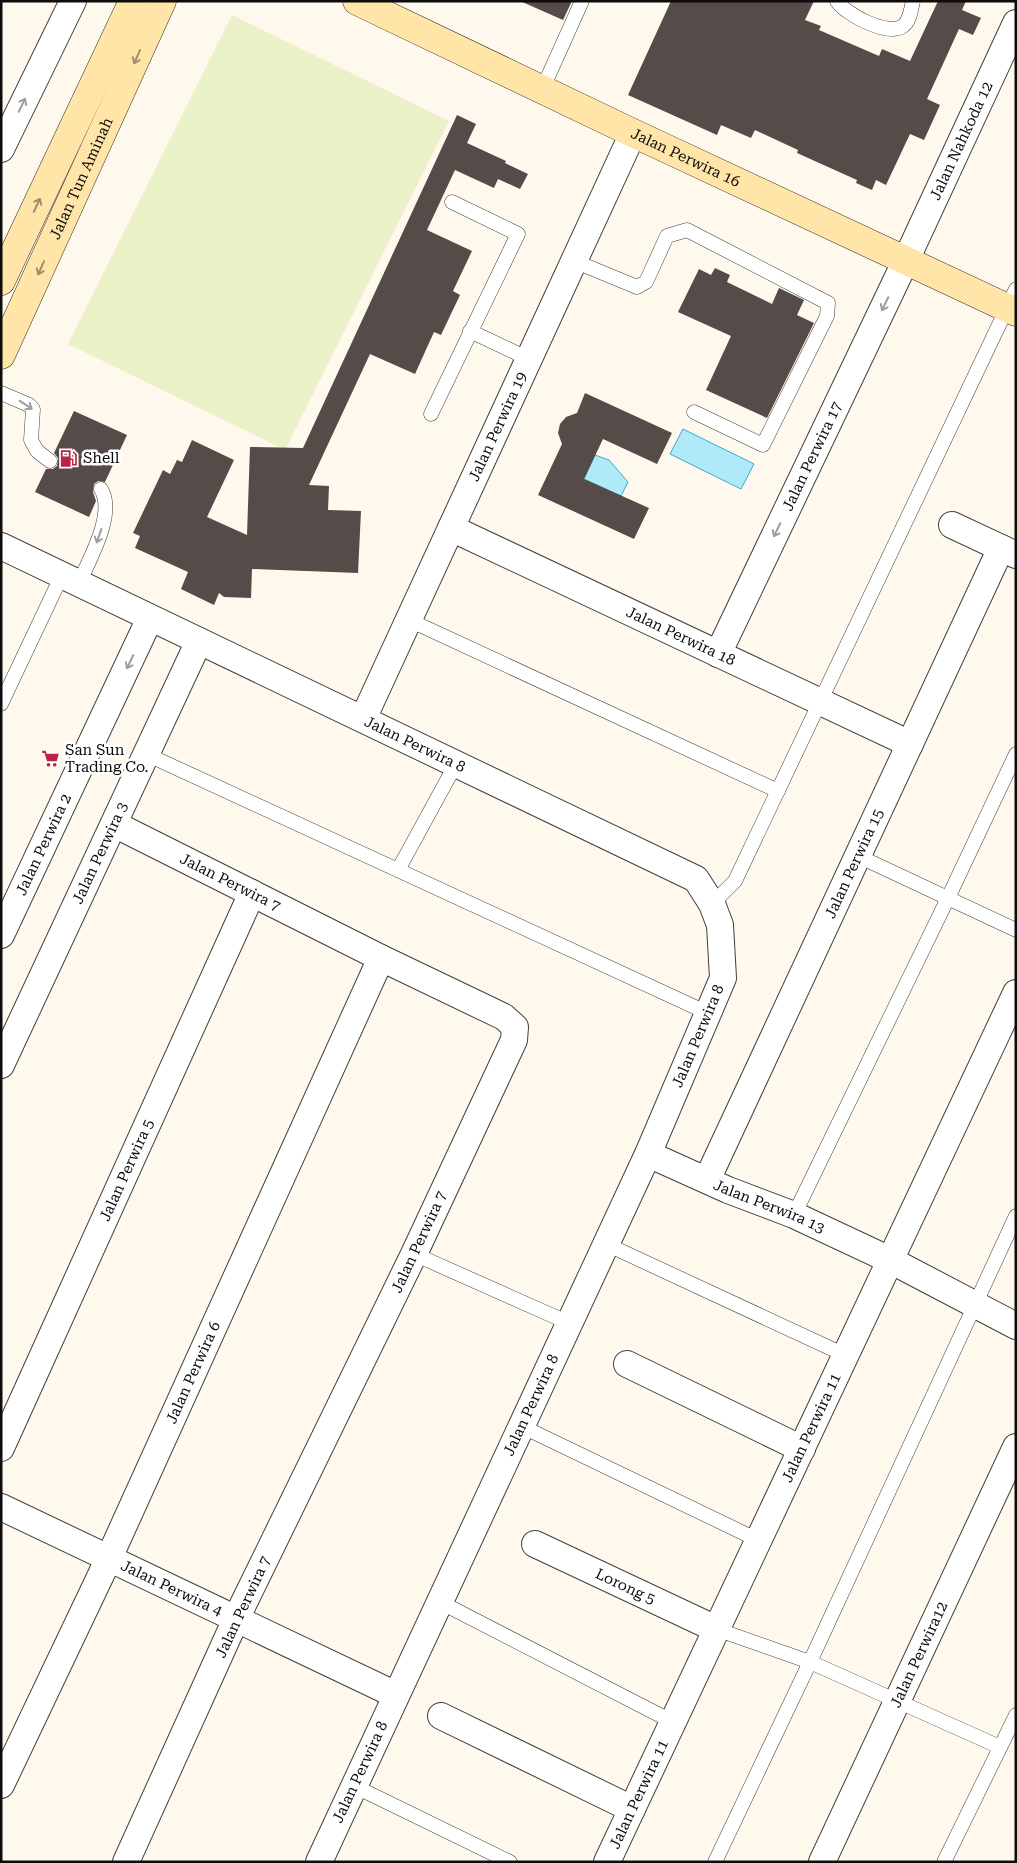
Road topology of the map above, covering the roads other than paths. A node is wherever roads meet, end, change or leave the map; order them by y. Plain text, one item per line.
1 (73, 1) edge
2 (357, 1) edge
3 (582, 1) edge
4 (837, 1) edge
5 (913, 1) edge
6 (154, 4) edge
7 (1016, 23) edge
8 (542, 90) junction
9 (633, 133) junction
10 (1, 149) edge
11 (452, 202) dead end
12 (906, 260) junction
13 (574, 261) junction
14 (1, 281) edge
15 (1013, 303) edge
16 (470, 331) junction
17 (1, 356) edge
18 (529, 359) junction
19 (1, 393) edge
20 (694, 412) dead end
21 (431, 414) dead end
22 (50, 461) dead end
23 (101, 489) dead end
24 (952, 525) dead end
25 (451, 528) junction
26 (1, 546) edge
27 (1008, 552) edge
28 (70, 579) junction
29 (150, 618) junction
30 (408, 620) junction
31 (199, 641) junction
32 (718, 654) junction
33 (820, 702) junction
34 (1, 704) edge
35 (363, 719) junction
36 (910, 744) junction
37 (146, 754) junction
38 (1016, 754) edge
39 (456, 764) junction
40 (778, 791) junction
41 (114, 824) junction
42 (858, 856) junction
43 (398, 870) junction
44 (252, 893) junction
45 (948, 898) junction
46 (712, 904) junction
47 (1016, 930) edge
48 (1, 935) edge
49 (380, 958) junction
50 (1016, 992) edge
51 (708, 1013) junction
52 (1, 1065) edge
53 (648, 1154) junction
54 (707, 1180) junction
55 (794, 1215) junction
56 (1016, 1216) edge
57 (606, 1244) junction
58 (414, 1254) junction
59 (890, 1260) junction
60 (976, 1306) junction
61 (569, 1323) junction
62 (1016, 1326) edge
63 (845, 1355) junction
64 (627, 1364) dead end
65 (521, 1426) junction
66 (1016, 1447) edge
67 (1, 1448) edge
68 (802, 1449) junction
69 (1, 1507) edge
70 (758, 1540) junction
71 (534, 1544) dead end
72 (110, 1558) junction
73 (440, 1602) junction
74 (236, 1619) junction
75 (716, 1629) junction
76 (810, 1662) junction
77 (396, 1695) junction
78 (896, 1702) junction
79 (1016, 1715) edge
80 (441, 1716) dead end
81 (673, 1722) junction
82 (1000, 1747) junction
83 (1, 1785) edge
84 (354, 1786) junction
85 (632, 1809) junction
86 (126, 1862) edge
87 (319, 1862) edge
88 (510, 1862) edge
89 (607, 1862) edge
90 (715, 1862) edge
91 (822, 1862) edge
92 (944, 1862) edge

10 -> 1 street
2 - 8 street, Jalan Perwira 16
3 - 8 lane
4 - 5 lane
14 -> 6 street, Jalan Tun Aminah
6 -> 17 street, Jalan Tun Aminah
7 - 12 street, Jalan Nahkoda 12
8 - 9 street, Jalan Perwira 16
9 - 12 street, Jalan Perwira 16
9 - 13 street, Jalan Perwira 19
11 - 16 lane
12 - 15 street, Jalan Perwira 16
12 -> 32 street, Jalan Perwira 17
13 - 18 street, Jalan Perwira 19
13 - 20 lane
15 - 33 lane
16 - 18 lane
16 - 21 lane
18 - 25 street, Jalan Perwira 19
19 -> 22 lane
23 -> 28 lane
24 - 27 street
25 - 30 street, Jalan Perwira 19
25 - 32 street, Jalan Perwira 18
26 - 28 street, Jalan Perwira 8
27 - 36 street, Jalan Perwira 15
28 - 29 street, Jalan Perwira 8
28 - 34 lane
29 - 31 street, Jalan Perwira 8
29 -> 48 street, Jalan Perwira 2
30 - 35 street, Jalan Perwira 19
30 - 40 lane
31 - 35 street, Jalan Perwira 8
31 - 37 street, Jalan Perwira 3
32 - 33 street, Jalan Perwira 18
33 - 36 street, Jalan Perwira 18
33 - 40 lane
35 - 39 street, Jalan Perwira 8
36 - 42 street, Jalan Perwira 15
37 - 41 street, Jalan Perwira 3
37 - 43 lane
38 - 45 lane
39 - 43 lane
39 - 46 street, Jalan Perwira 8
40 - 46 lane
41 - 44 street, Jalan Perwira 7
41 - 52 street, Jalan Perwira 3
42 - 45 lane
42 - 54 street, Jalan Perwira 15
43 - 51 lane
44 - 49 street, Jalan Perwira 7
44 - 67 street, Jalan Perwira 5
45 - 47 lane
45 - 55 lane
46 - 51 street, Jalan Perwira 8
49 - 58 street, Jalan Perwira 7
49 - 72 street, Jalan Perwira 6
50 - 59 street, Jalan Perwira 11
51 - 53 street, Jalan Perwira 8
53 - 54 street, Jalan Perwira 13
53 - 57 street, Jalan Perwira 8
54 - 55 street, Jalan Perwira 13
55 - 59 street, Jalan Perwira 13
56 - 60 lane
57 - 61 street, Jalan Perwira 8
57 - 63 lane
58 - 61 lane
58 - 74 street, Jalan Perwira 7
59 - 60 street, Jalan Perwira 13
59 - 63 street, Jalan Perwira 11
60 - 62 street, Jalan Perwira 13
60 - 76 lane
61 - 65 street, Jalan Perwira 8
63 - 68 street, Jalan Perwira 11
64 - 68 street
65 - 70 lane
65 - 73 street, Jalan Perwira 8
66 - 78 street, Jalan Perwira12
68 - 70 street, Jalan Perwira 11
69 - 72 street, Jalan Perwira 4
70 - 75 street, Jalan Perwira 11
71 - 75 street, Lorong 5
72 - 74 street, Jalan Perwira 4
72 - 83 street, Jalan Perwira 6
73 - 77 street, Jalan Perwira 8
73 - 81 lane
74 - 77 street, Jalan Perwira 4
74 - 86 street, Jalan Perwira 7
75 - 76 lane
75 - 81 street, Jalan Perwira 11
76 - 78 lane
76 - 90 lane
77 - 84 street, Jalan Perwira 8
78 - 82 lane
78 - 91 street, Jalan Perwira12
79 - 82 lane
80 - 85 street
81 - 85 street, Jalan Perwira 11
82 - 92 lane
84 - 87 street, Jalan Perwira 8
84 - 88 lane
85 - 89 street, Jalan Perwira 11

